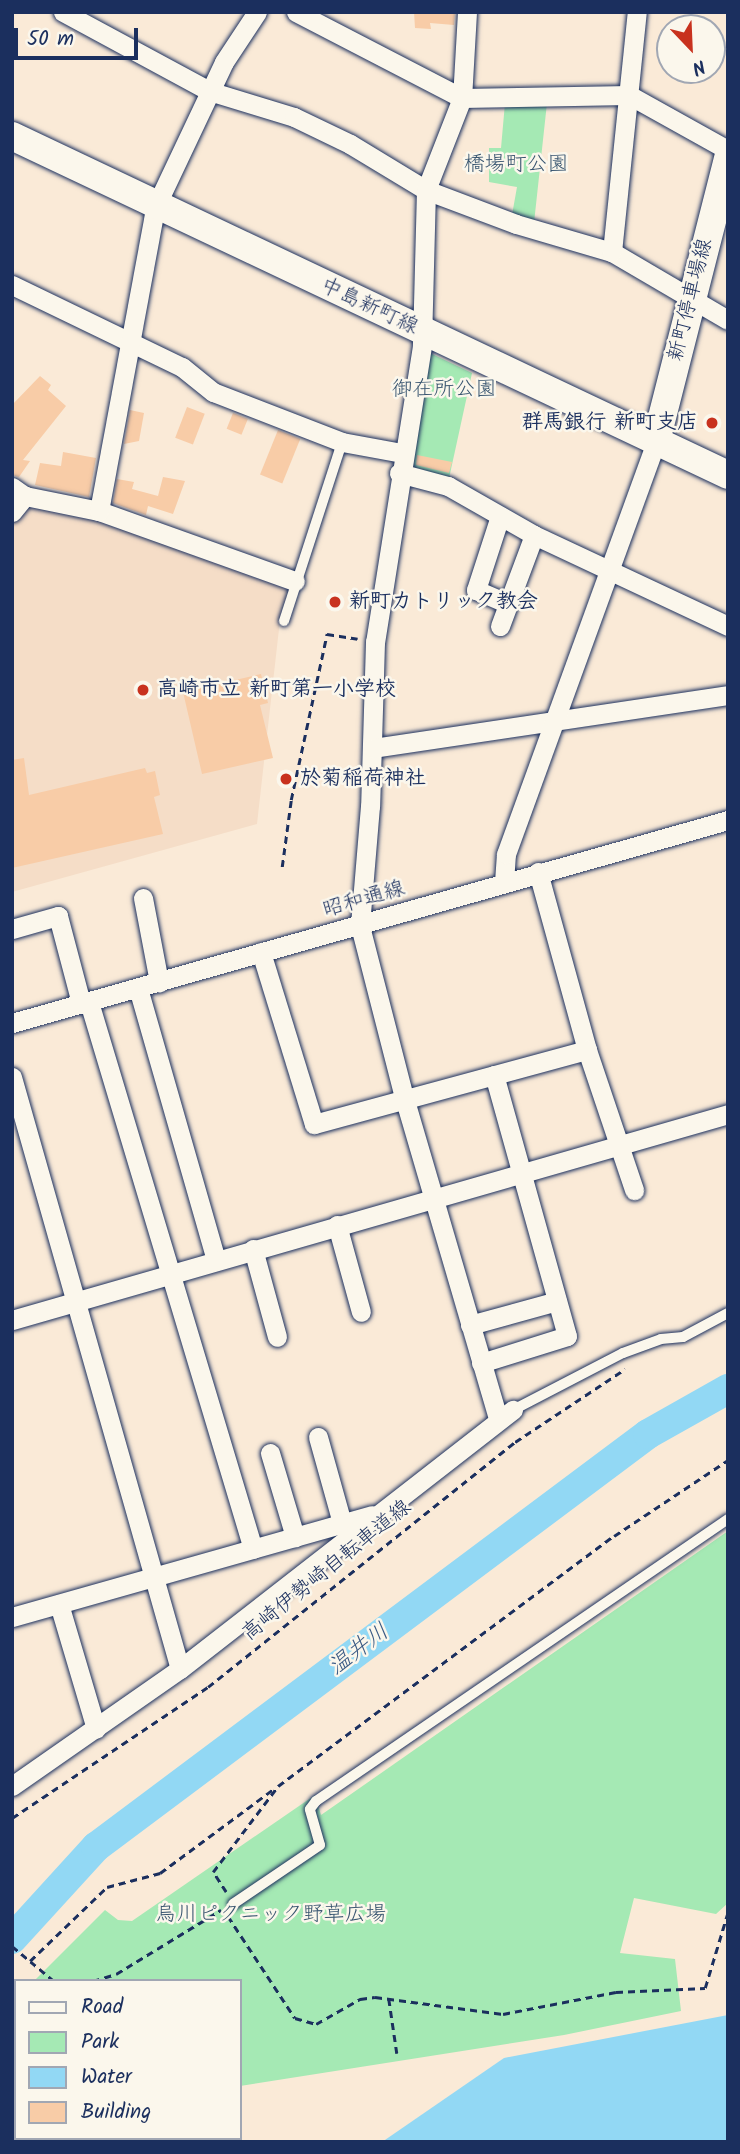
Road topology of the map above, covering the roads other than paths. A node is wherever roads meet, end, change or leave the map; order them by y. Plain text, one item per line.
1 (63, 12) edge
2 (257, 12) edge
3 (296, 12) edge
4 (467, 12) edge
5 (633, 16) edge
6 (209, 91) junction
7 (629, 94) junction
8 (462, 99) junction
9 (12, 136) edge
10 (728, 150) edge
11 (728, 158) edge
12 (426, 190) junction
13 (155, 208) junction
14 (612, 252) junction
15 (12, 285) edge
16 (691, 299) junction
17 (728, 320) edge
18 (419, 330) junction
19 (129, 340) junction
20 (342, 442) junction
21 (656, 442) junction
22 (402, 453) junction
23 (399, 472) junction
24 (728, 475) edge
25 (19, 492) edge
26 (99, 510) junction
27 (12, 512) edge
28 (500, 516) junction
29 (534, 535) junction
30 (611, 571) junction
31 (295, 581) junction
32 (506, 603) junction
33 (284, 621) dead end
34 (500, 626) dead end
35 (728, 626) edge
36 (728, 695) edge
37 (556, 723) junction
38 (373, 748) junction
39 (728, 820) edge
40 (538, 872) junction
41 (504, 882) junction
42 (143, 898) dead end
43 (360, 926) junction
44 (12, 929) edge
45 (261, 952) junction
46 (159, 982) junction
47 (138, 988) junction
48 (85, 1002) junction
49 (12, 1023) edge
50 (587, 1050) junction
51 (495, 1074) junction
52 (12, 1077) edge
53 (404, 1097) junction
54 (728, 1114) edge
55 (616, 1146) junction
56 (519, 1171) junction
57 (634, 1190) dead end
58 (435, 1198) junction
59 (337, 1226) junction
60 (253, 1249) junction
61 (216, 1260) junction
62 (170, 1273) junction
63 (78, 1301) junction
64 (557, 1301) junction
65 (361, 1312) dead end
66 (728, 1313) edge
67 (12, 1320) edge
68 (470, 1325) junction
69 (278, 1337) dead end
70 (481, 1363) junction
71 (506, 1414) junction
72 (318, 1437) dead end
73 (270, 1453) dead end
74 (380, 1512) junction
75 (728, 1519) edge
76 (342, 1523) junction
77 (295, 1536) junction
78 (253, 1549) junction
79 (156, 1576) junction
80 (59, 1604) junction
81 (12, 1617) edge
82 (180, 1670) junction
83 (96, 1729) junction
84 (12, 1786) edge
85 (233, 1903) road end

1 - 6 street
2 - 6 street
3 - 8 street
4 - 8 street
5 - 7 street
6 - 12 street
6 - 13 street
7 - 8 street
7 - 10 street
7 - 14 street
8 - 12 street
9 - 13 main road, 中島新町線
11 - 16 main road, 新町停車場線
12 - 14 street
12 - 18 street
13 - 18 main road, 中島新町線
13 - 19 street
14 - 16 street
15 - 19 street
16 - 17 street
16 - 21 main road, 新町停車場線
18 - 21 main road, 中島新町線
18 - 22 street
19 - 20 street
19 - 26 street
20 - 22 street
20 - 31 lane
21 - 24 main road, 中島新町線
21 - 30 street
22 - 23 street
23 - 28 street
23 - 38 street
25 - 26 street
25 - 27 street
26 - 31 street
28 - 29 street
28 - 32 street
29 - 30 street
29 - 32 street
30 - 35 street
30 - 37 street
31 - 33 lane
32 - 34 street
36 - 37 street
37 - 38 street
37 - 41 street
38 - 43 street
39 - 40 street, 昭和通線
40 - 41 street, 昭和通線
40 - 50 street
41 - 43 street, 昭和通線
42 - 46 street
43 - 45 street, 昭和通線
43 - 53 street
44 - 48 street
45 - 46 street, 昭和通線
45 - 53 street
46 - 47 street, 昭和通線
47 - 48 street, 昭和通線
47 - 61 street
48 - 49 street, 昭和通線
48 - 62 street
50 - 51 street
50 - 55 street
51 - 53 street
51 - 56 street
52 - 63 street
53 - 58 street
54 - 55 street
55 - 56 street
55 - 57 street
56 - 58 street
56 - 64 street
58 - 59 street
58 - 68 street
59 - 60 street
59 - 65 street
60 - 61 street
60 - 69 street
61 - 62 street
62 - 63 street
62 - 78 street
63 - 67 street
63 - 79 street
64 - 68 street
64 - 70 street
66 - 71 lane
68 - 70 street
70 - 71 street
71 - 74 street
72 - 76 street
73 - 77 street
74 - 76 street
74 - 82 street
75 - 85 lane
76 - 77 street
77 - 78 street
78 - 79 street
79 - 80 street
79 - 82 street
80 - 81 street
80 - 83 street
82 - 83 street
83 - 84 street

